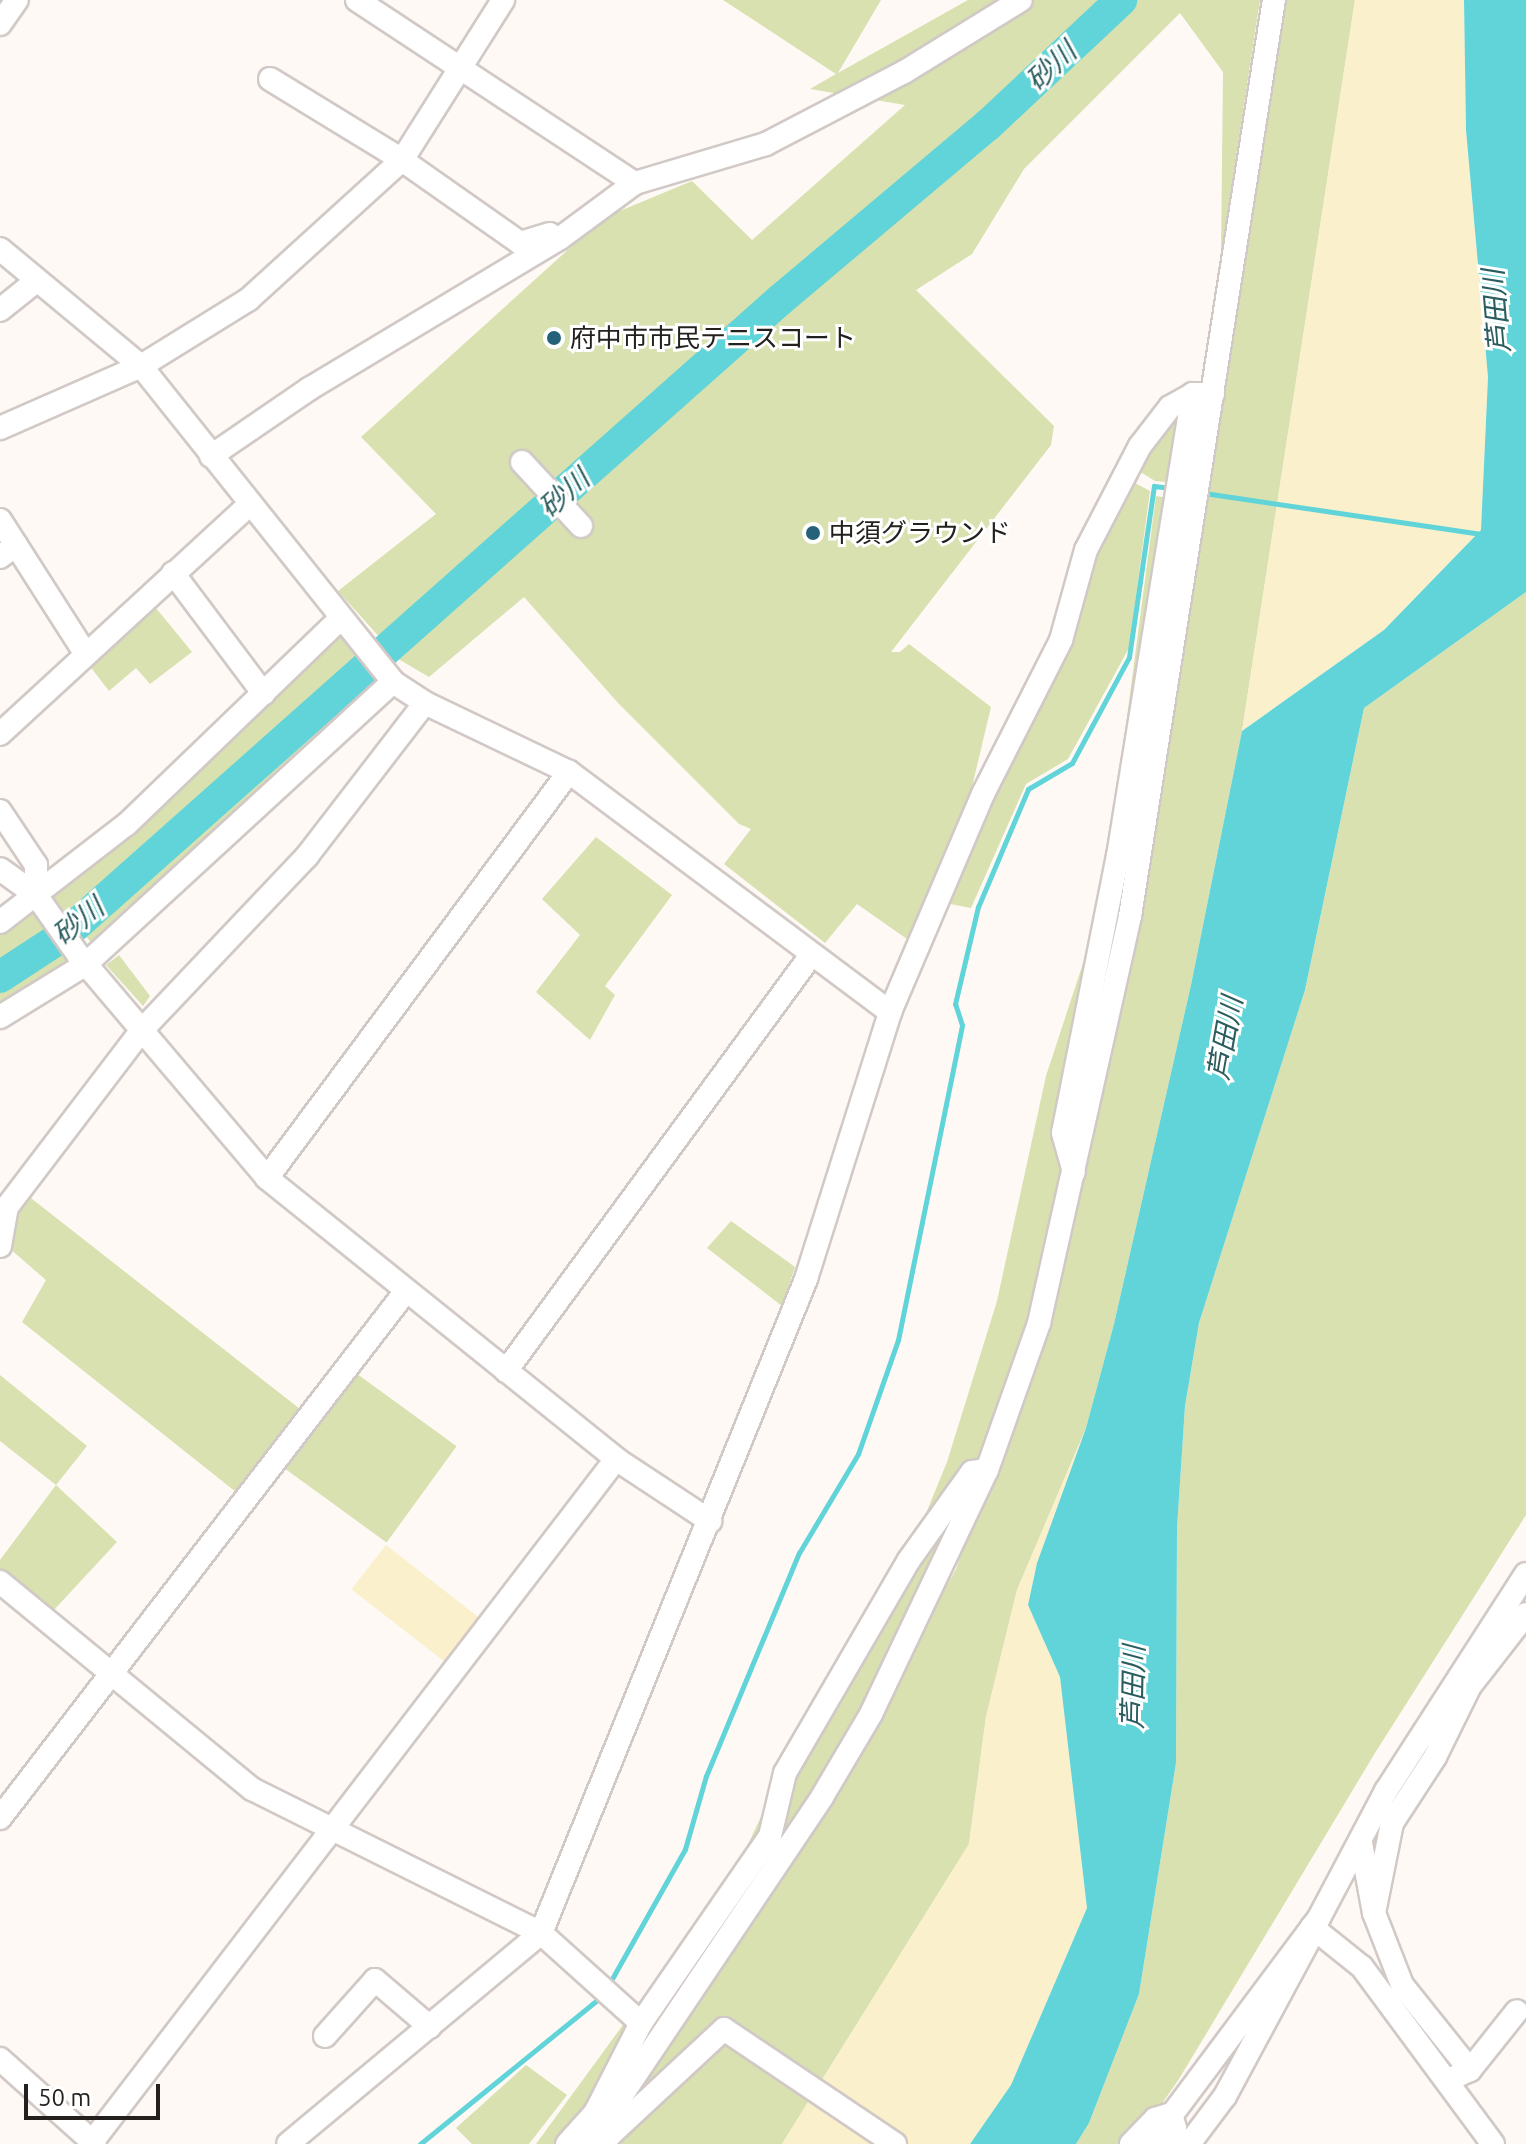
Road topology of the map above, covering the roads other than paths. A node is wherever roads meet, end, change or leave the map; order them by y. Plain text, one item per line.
1 (17, 0) edge
2 (357, 0) edge
3 (503, 0) edge
4 (1021, 0) edge
5 (1274, 0) edge
6 (0, 24) edge
7 (460, 69) junction
8 (270, 79) dead end
9 (402, 160) junction
10 (635, 183) junction
11 (559, 239) junction
12 (0, 249) edge
13 (35, 282) junction
14 (0, 310) edge
15 (141, 366) junction
16 (1203, 394) junction
17 (0, 428) edge
18 (211, 456) junction
19 (522, 462) dead end
20 (249, 505) junction
21 (0, 520) edge
22 (581, 526) dead end
23 (8, 551) edge
24 (173, 573) junction
25 (339, 620) junction
26 (85, 653) junction
27 (393, 682) junction
28 (264, 694) junction
29 (425, 703) junction
30 (0, 734) edge
31 (569, 772) junction
32 (0, 811) edge
33 (0, 869) edge
34 (36, 895) junction
35 (0, 922) edge
36 (812, 954) junction
37 (82, 960) junction
38 (890, 1012) junction
39 (0, 1017) edge
40 (142, 1030) junction
41 (267, 1178) junction
42 (0, 1246) edge
43 (406, 1291) junction
44 (506, 1371) junction
45 (616, 1459) junction
46 (987, 1470) junction
47 (710, 1521) junction
48 (1526, 1574) edge
49 (0, 1582) edge
50 (1526, 1614) edge
51 (111, 1672) junction
52 (1466, 1682) junction
53 (0, 1818) edge
54 (337, 1829) junction
55 (1361, 1843) junction
56 (1374, 1913) junction
57 (1316, 1922) junction
58 (541, 1933) junction
59 (1517, 2011) dead end
60 (641, 2023) junction
61 (430, 2027) junction
62 (325, 2036) dead end
63 (0, 2059) edge
64 (1470, 2070) junction
65 (1449, 2080) junction
66 (1171, 2114) junction
67 (595, 2129) edge
68 (94, 2143) edge
69 (288, 2144) edge
70 (567, 2144) edge
71 (895, 2144) edge
72 (1131, 2144) edge
73 (1150, 2144) edge
74 (1170, 2144) edge
75 (1189, 2144) edge
76 (1493, 2144) edge

1 - 6 street
2 - 7 street
3 - 7 street
4 - 10 street
5 - 16 street
7 - 9 street
7 - 10 street
8 - 9 street
9 - 11 street
9 - 15 street
10 - 11 street
11 - 18 street
12 - 13 street
13 - 14 street
13 - 15 street
15 - 17 street
15 - 18 street
16 - 38 street
16 - 46 street
18 - 20 street
19 - 22 street
20 - 24 street
20 - 25 street
21 - 23 street
23 - 26 street
24 - 26 street
24 - 28 street
25 - 27 street
25 - 28 street
26 - 30 street
27 - 29 street
27 - 37 street
28 - 34 street
29 - 31 street
29 - 40 street
31 - 36 street
31 - 41 street
32 - 34 street
33 - 34 street
34 - 35 street
34 - 37 street
36 - 38 street
36 - 44 street
37 - 39 street
37 - 40 street
38 - 47 street
40 - 41 street
40 - 42 street
41 - 43 street
43 - 44 street
43 - 51 street
44 - 45 street
45 - 47 street
45 - 54 street
46 - 60 street
46 - 67 street
47 - 58 street
48 - 52 street
49 - 51 street
50 - 52 street
51 - 53 street
51 - 54 street
52 - 55 street
52 - 56 street
54 - 58 street
54 - 68 street
55 - 56 street
55 - 57 street
56 - 64 street
57 - 65 street
57 - 66 street
57 - 75 street
58 - 60 street
58 - 61 street
59 - 64 street
60 - 67 street
61 - 62 street
61 - 69 street
63 - 68 street
64 - 65 street
65 - 76 street
66 - 72 street
66 - 73 street
66 - 74 street
67 - 70 street
67 - 71 street

